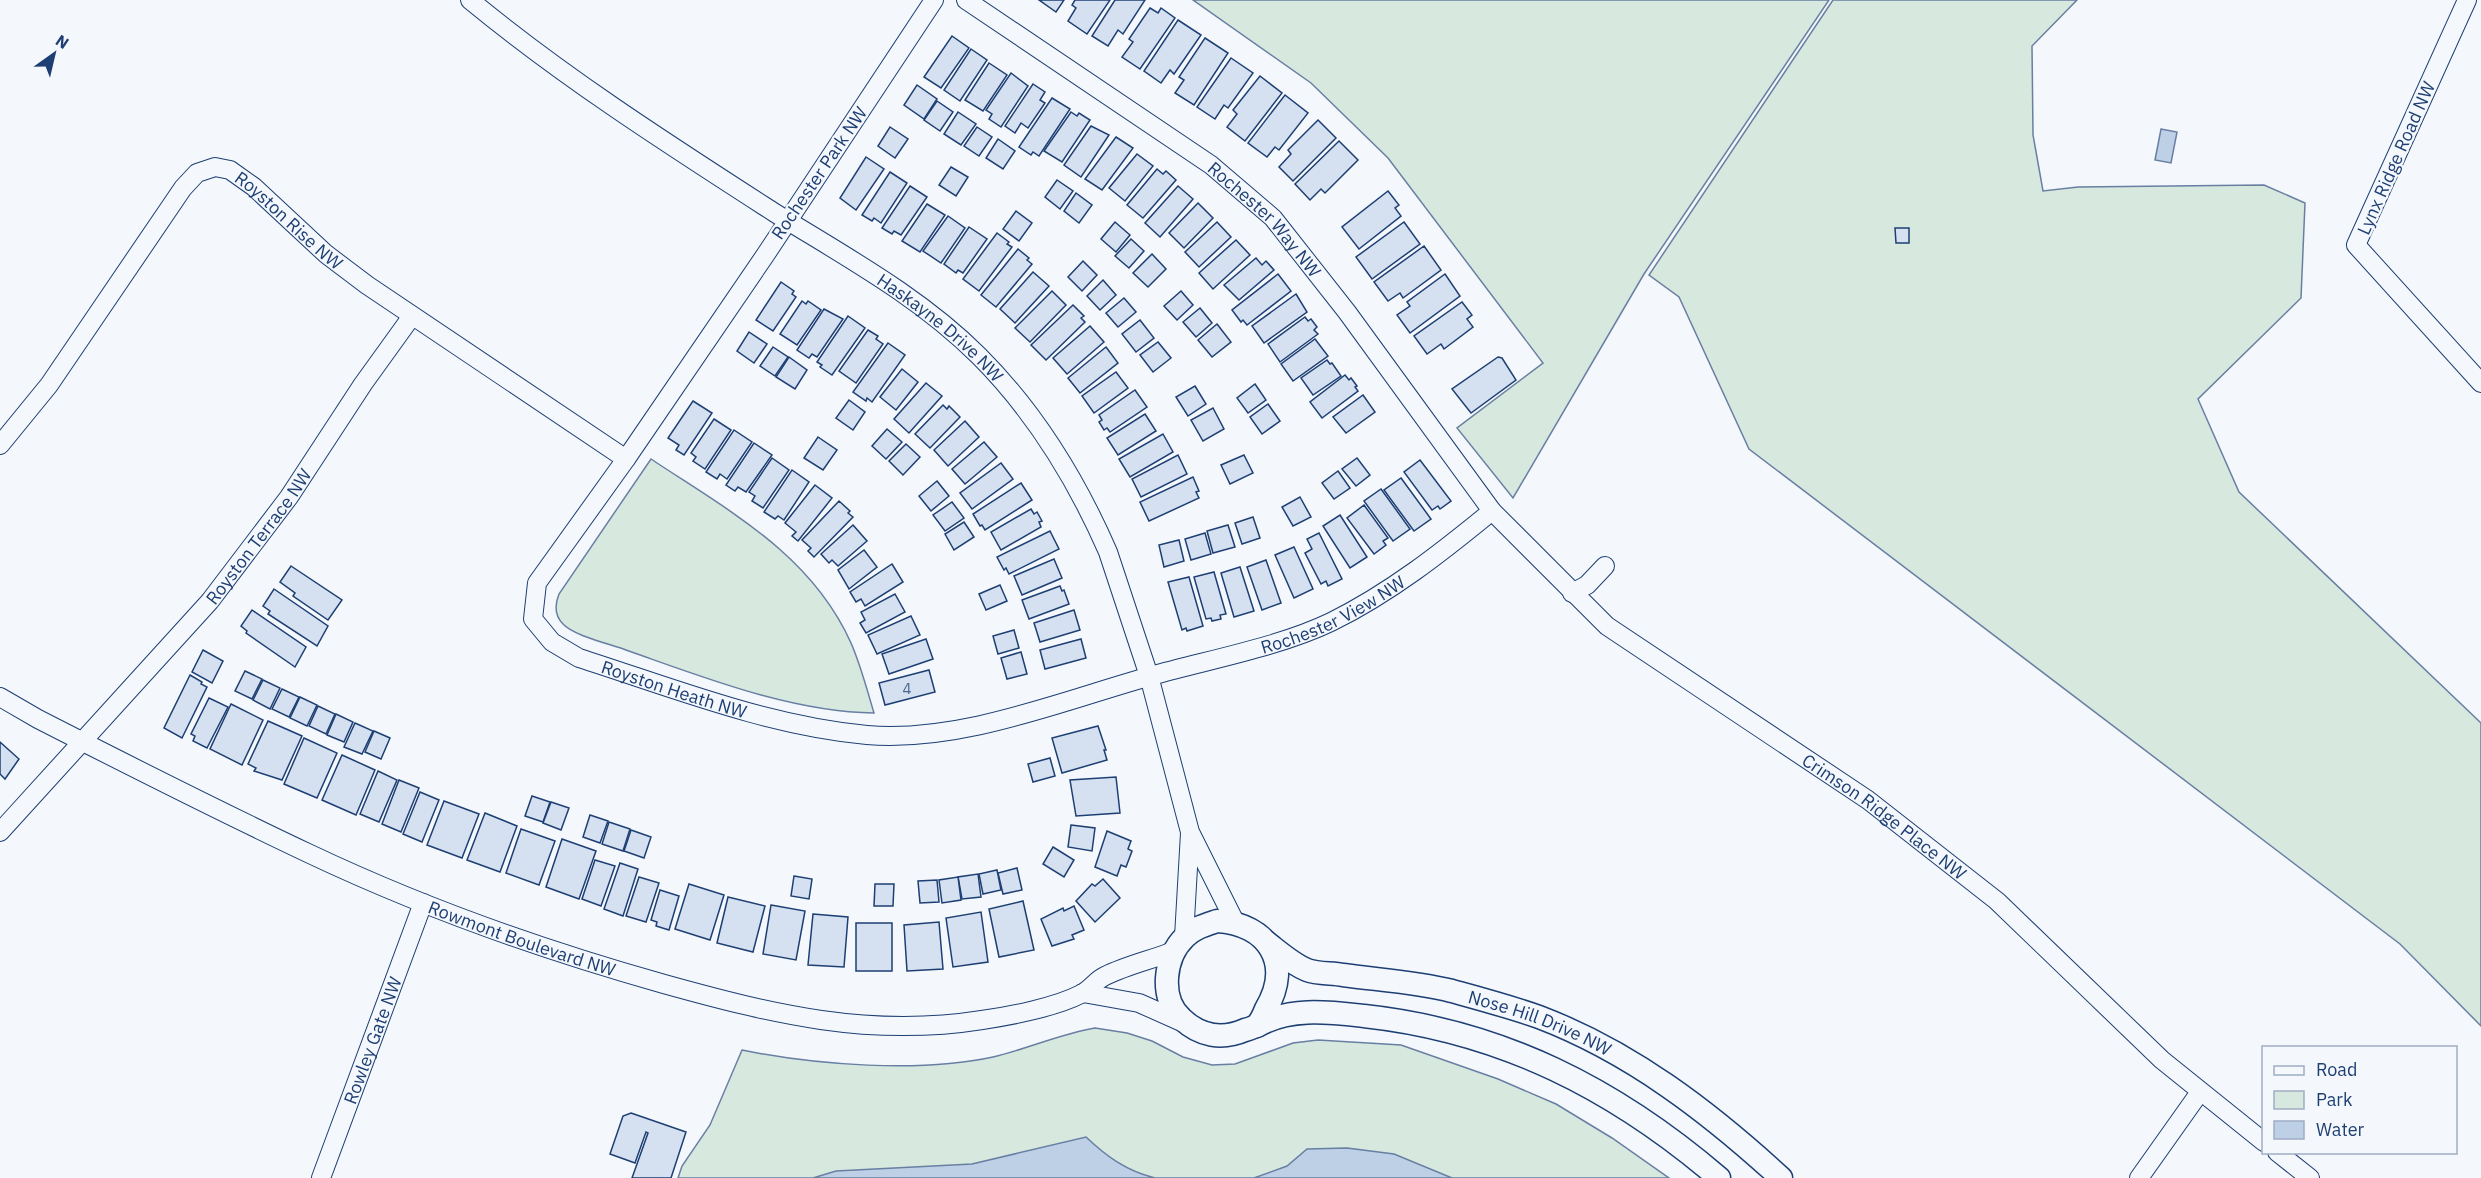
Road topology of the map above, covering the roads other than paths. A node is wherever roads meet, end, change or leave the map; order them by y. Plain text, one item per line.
1 (470, 0) edge
2 (934, 0) edge
3 (966, 0) edge
4 (2467, 0) edge
5 (788, 220) junction
6 (412, 316) junction
7 (703, 345) joint
8 (2481, 383) edge
9 (0, 445) edge
10 (626, 459) junction
11 (1492, 511) junction
12 (1605, 566) dead end
13 (1572, 593) junction
14 (1149, 676) junction
15 (0, 697) edge
16 (83, 742) junction
17 (0, 832) edge
18 (1190, 832) junction
19 (423, 903) junction
20 (1235, 922) junction
21 (1266, 942) junction
22 (1179, 944) junction
23 (1083, 993) junction
24 (1257, 1026) junction
25 (1192, 1028) junction
26 (2200, 1092) junction
27 (2262, 1140) edge
28 (2280, 1154) edge
29 (321, 1178) edge
30 (1719, 1178) edge
31 (1780, 1178) edge
32 (2139, 1178) edge
33 (2310, 1178) edge

1 - 5 street, Haskayne Drive NW
2 - 5 street, Rochester Park NW
3 - 11 street, Rochester Way NW
4 - 8 street, Lynx Ridge Road NW
5 - 7 street, Rochester Park NW
5 - 14 street, Haskayne Drive NW
6 - 9 street, Royston Rise NW
6 - 10 street, Royston Rise NW
6 - 16 street, Royston Terrace NW
7 - 10 street, Royston Heath NW
10 - 14 street, Royston Heath NW
11 - 13 street, Crimson Ridge Place NW
11 - 14 street, Rochester View NW
12 - 13 street
13 - 26 street, Crimson Ridge Place NW
14 - 18 street, Haskayne Drive NW
15 - 16 street, Rowmont Boulevard NW
16 - 17 street, Royston Terrace NW
16 - 19 street, Rowmont Boulevard NW
18 - 20 street, Haskayne Drive NW
18 - 22 street, Haskayne Drive NW
19 - 23 street, Rowmont Boulevard NW
19 - 29 street, Rowley Gate NW
20 - 21 street
20 - 22 street
21 - 24 street
21 - 31 street, Nose Hill Drive NW
22 - 23 street, Rowmont Boulevard NW
22 - 25 street
23 - 25 street, Rowmont Boulevard NW
24 - 25 street
24 - 30 street, Nose Hill Drive NW
26 - 27 street, Crimson Ridge Place NW
26 - 32 street
28 - 33 street

